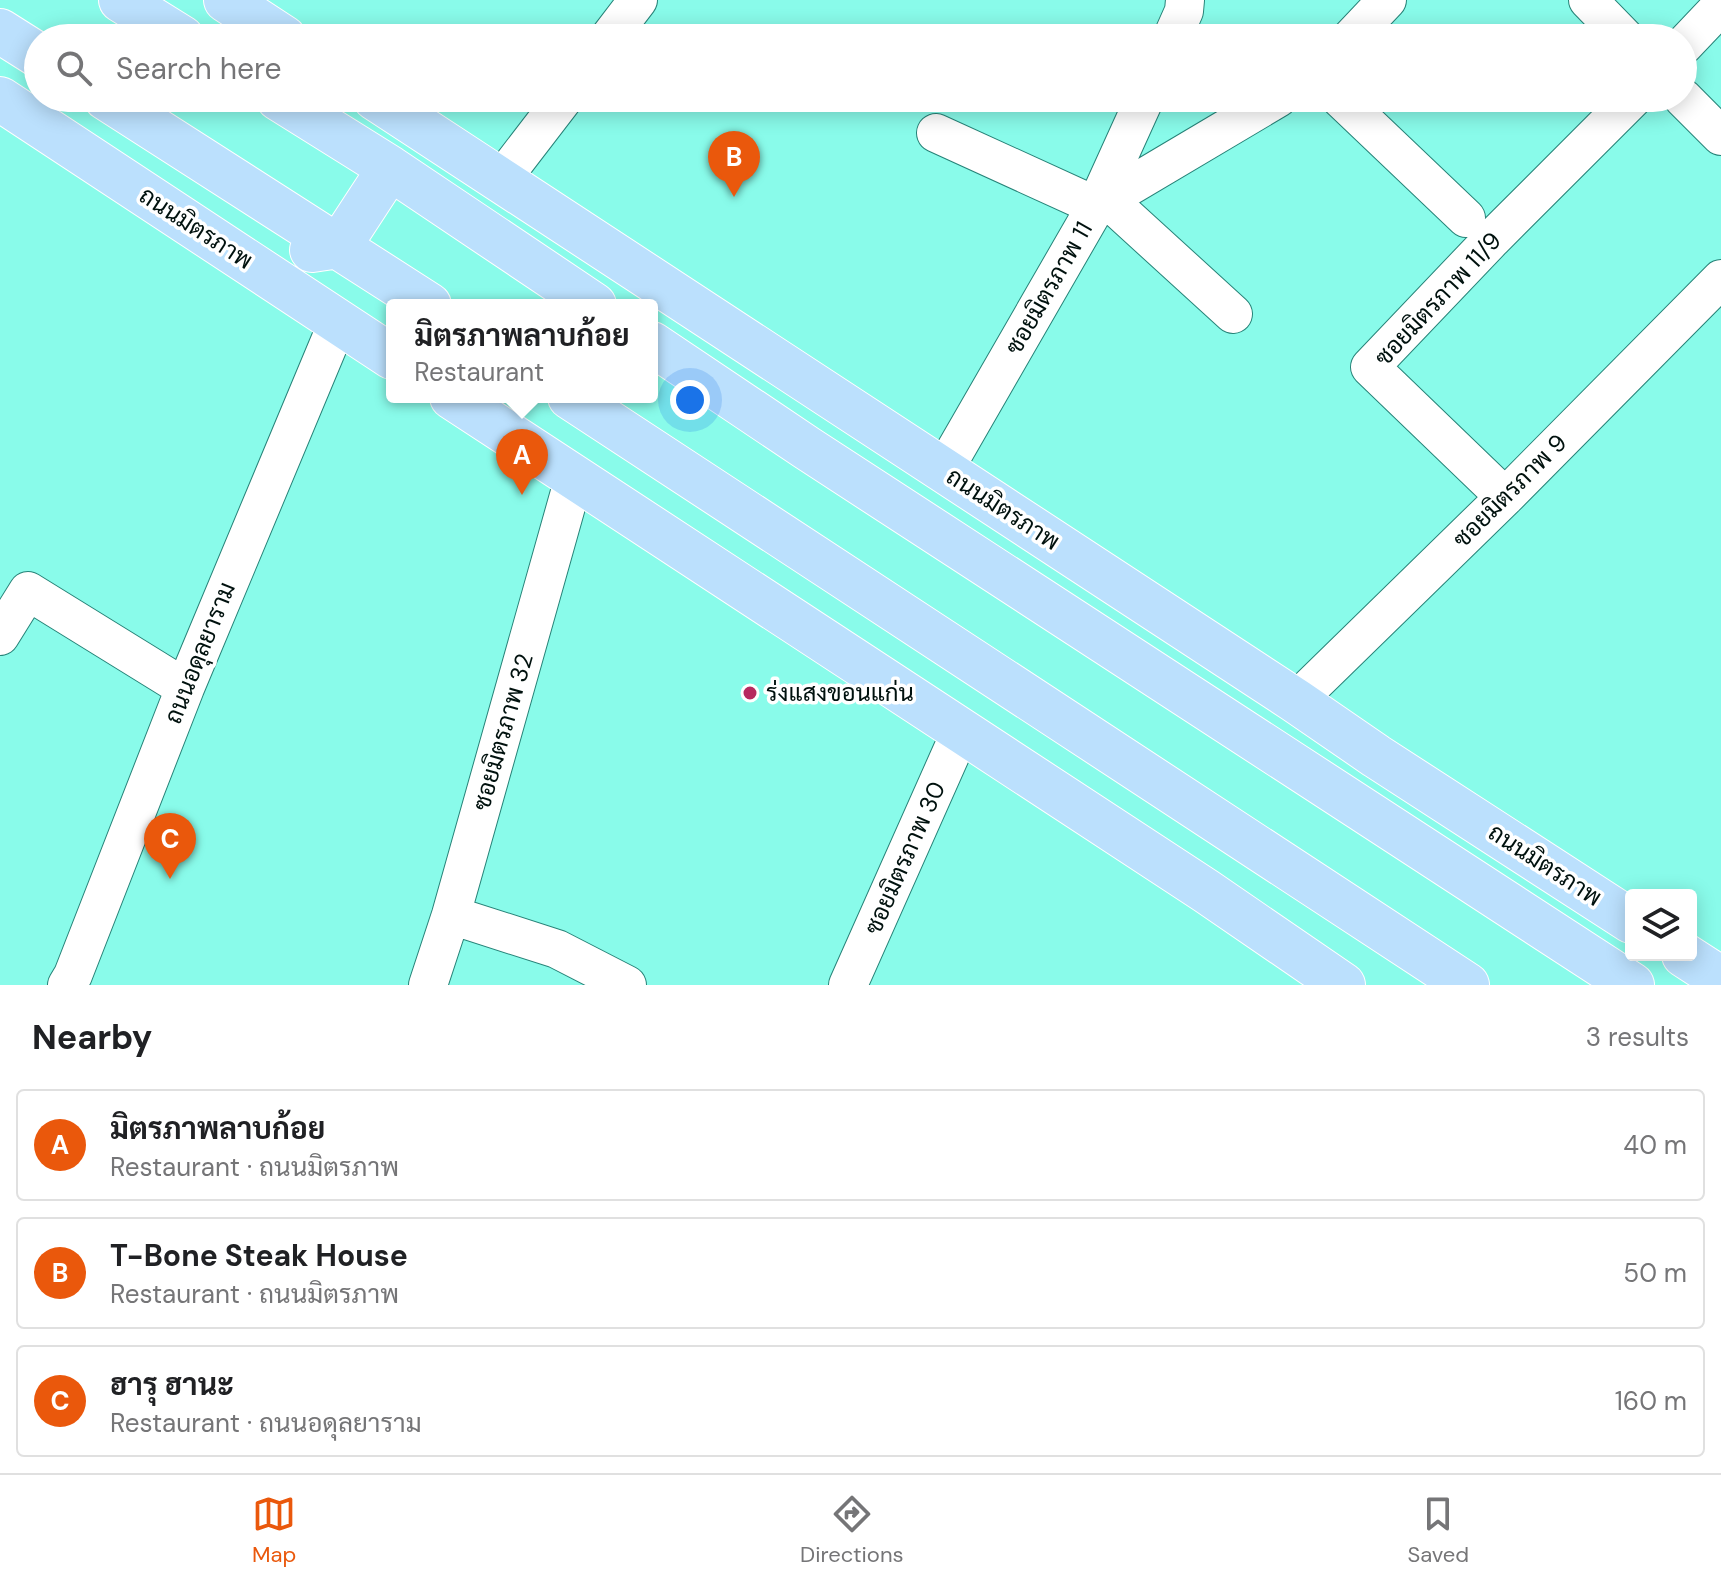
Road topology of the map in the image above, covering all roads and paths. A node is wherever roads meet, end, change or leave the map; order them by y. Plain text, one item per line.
1 (121, 0) edge
2 (226, 0) edge
3 (638, 0) edge
4 (1185, 0) edge
5 (1387, 0) edge
6 (1588, 0) edge
7 (1721, 6) edge
8 (273, 21) edge
9 (160, 24) edge
10 (620, 24) edge
11 (1178, 24) edge
12 (1364, 24) edge
13 (1611, 24) edge
14 (0, 31) edge
15 (1697, 31) edge
16 (24, 46) edge
17 (0, 99) edge
18 (128, 112) edge
19 (300, 112) edge
20 (397, 112) edge
21 (553, 112) edge
22 (1139, 112) edge
23 (1254, 112) edge
24 (1355, 112) edge
25 (1619, 112) edge
26 (1697, 112) edge
27 (936, 133) dead end
28 (1721, 136) edge
29 (390, 168) junction
30 (501, 180) junction
31 (1102, 202) junction
32 (1466, 218) dead end
33 (339, 246) junction
34 (244, 258) junction
35 (1721, 279) edge
36 (420, 299) edge
37 (585, 299) edge
38 (1233, 314) dead end
39 (338, 322) junction
40 (658, 348) edge
41 (386, 353) edge
42 (838, 401) junction
43 (461, 403) edge
44 (579, 403) edge
45 (807, 448) junction
46 (944, 470) junction
47 (574, 478) junction
48 (1505, 497) junction
49 (0, 636) edge
50 (185, 688) junction
51 (1296, 701) junction
52 (1204, 706) junction
53 (961, 731) junction
54 (1242, 837) junction
55 (1558, 873) junction
56 (1206, 891) junction
57 (451, 915) junction
58 (1625, 917) edge
59 (1693, 961) edge
60 (1721, 979) edge
61 (1323, 980) edge
62 (67, 985) edge
63 (428, 985) edge
64 (627, 985) edge
65 (848, 985) edge
66 (1467, 985) edge
67 (1633, 985) edge

1 - 9 main road
2 - 8 main road
3 - 10 street
4 - 11 street
5 - 12 street
6 - 13 street
7 - 15 street
14 - 16 main road
17 - 34 main road, ถนนมิตรภาพ
18 - 33 main road
19 - 29 main road
20 - 30 main road, ถนนมิตรภาพ
21 - 30 street
22 - 31 street
23 - 31 street, ซอยมิตรภาพ 11
24 - 32 street
25 - 48 street, ซอยมิตรภาพ 11/9
26 - 28 street
27 - 31 street
29 - 33 main road
29 - 37 main road
30 - 42 main road, ถนนมิตรภาพ
31 - 38 street
31 - 46 street, ซอยมิตรภาพ 11
33 - 34 main road
33 - 36 main road
34 - 39 main road, ถนนมิตรภาพ
35 - 48 street, ซอยมิตรภาพ 9
39 - 41 main road, ถนนมิตรภาพ
39 - 50 street, ถนนอดุลยาราม
40 - 45 main road
42 - 45 main road
42 - 46 main road, ถนนมิตรภาพ
43 - 47 main road
44 - 54 main road
45 - 52 main road
46 - 51 main road, ถนนมิตรภาพ
47 - 53 main road
47 - 57 street, ซอยมิตรภาพ 32
48 - 51 street, ซอยมิตรภาพ 9
49 - 50 street
50 - 62 street, ถนนอดุลยาราม
51 - 52 main road
51 - 55 main road, ถนนมิตรภาพ
52 - 67 main road
53 - 56 main road
53 - 65 street, ซอยมิตรภาพ 30
54 - 56 main road
54 - 66 main road
55 - 58 main road, ถนนมิตรภาพ
55 - 67 main road
56 - 61 main road
57 - 63 street, ซอยมิตรภาพ 32
57 - 64 street
59 - 60 main road

